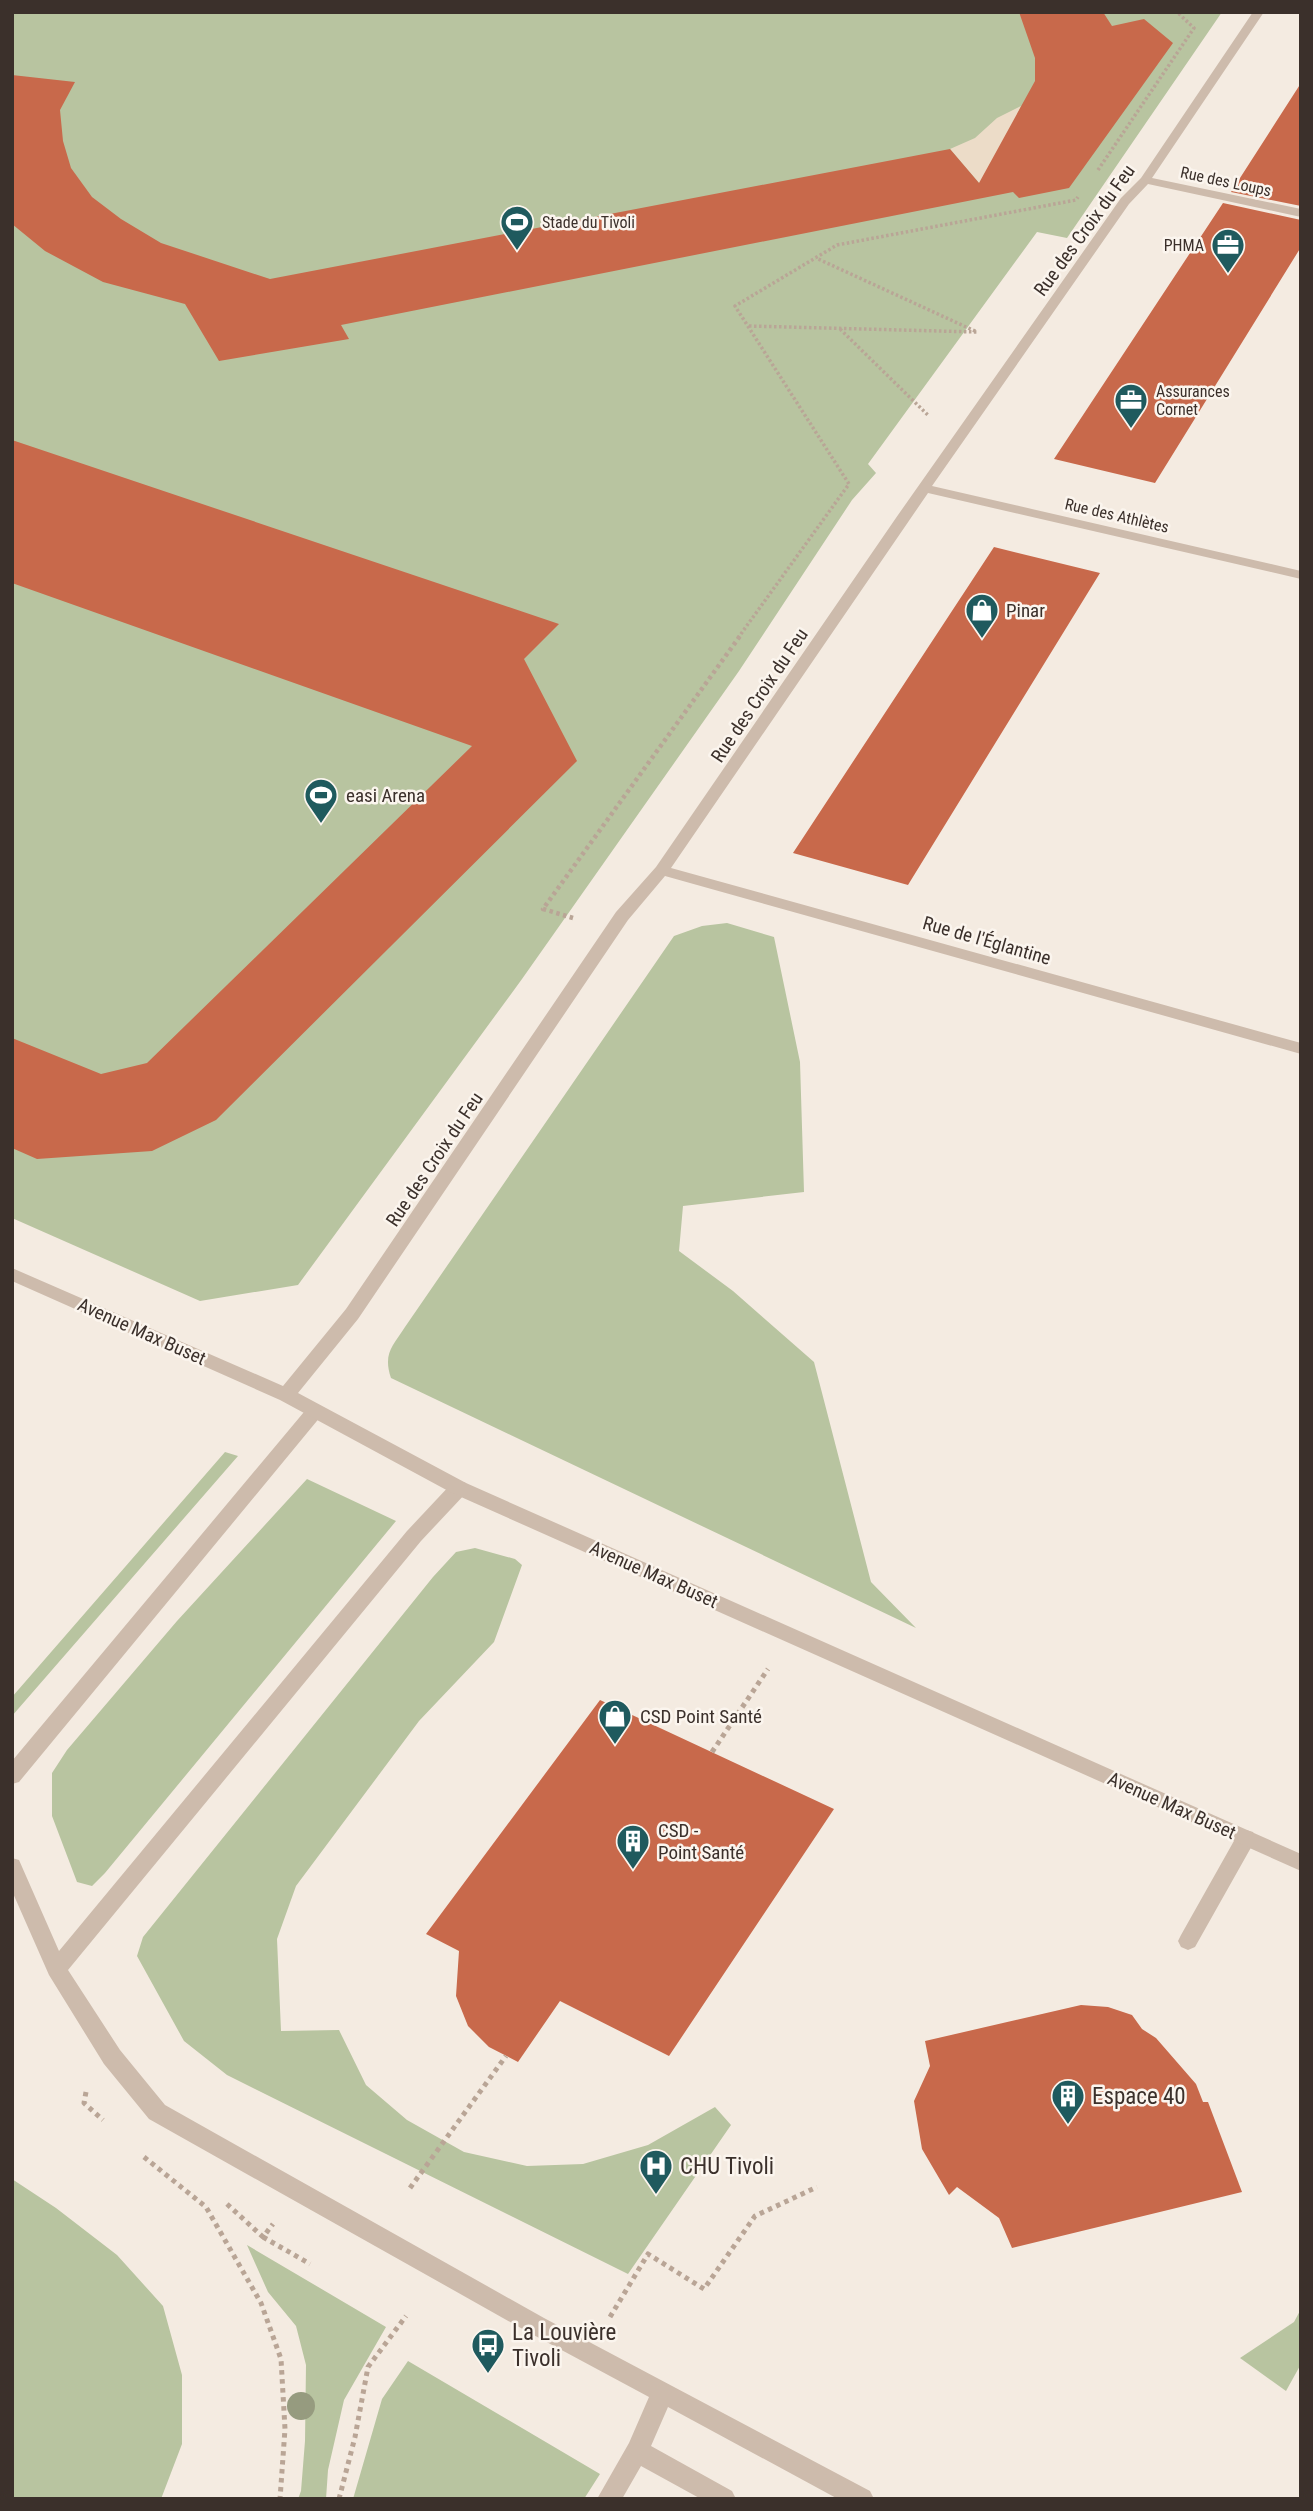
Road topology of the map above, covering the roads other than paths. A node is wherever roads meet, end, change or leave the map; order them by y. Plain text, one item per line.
1 (1259, 12) edge
2 (1145, 180) junction
3 (1301, 213) edge
4 (925, 488) junction
5 (1301, 575) edge
6 (662, 870) junction
7 (1301, 1049) edge
8 (12, 1274) edge
9 (286, 1395) junction
10 (315, 1411) junction
11 (458, 1488) junction
12 (12, 1776) edge
13 (1246, 1838) junction
14 (1301, 1863) edge
15 (12, 1866) edge
16 (1188, 1941) dead end
17 (56, 1969) junction
18 (662, 2394) junction
19 (637, 2451) junction
20 (609, 2499) edge
21 (724, 2499) edge
22 (862, 2499) edge

1 - 2 street, Rue des Croix du Feu
2 - 3 street, Rue des Loups
2 - 4 street, Rue des Croix du Feu
4 - 5 street, Rue des Athlètes
4 - 6 street, Rue des Croix du Feu
6 - 7 street, Rue de l'Églantine
6 - 9 street, Rue des Croix du Feu
8 - 9 street, Avenue Max Buset
9 - 10 street, Avenue Max Buset
10 - 11 street, Avenue Max Buset
10 - 12 street
11 - 13 street, Avenue Max Buset
11 - 17 street
13 - 14 street, Avenue Max Buset
13 - 16 street
15 - 17 street
17 - 18 street
18 - 19 street
18 - 22 street
19 - 20 street
19 - 21 street

